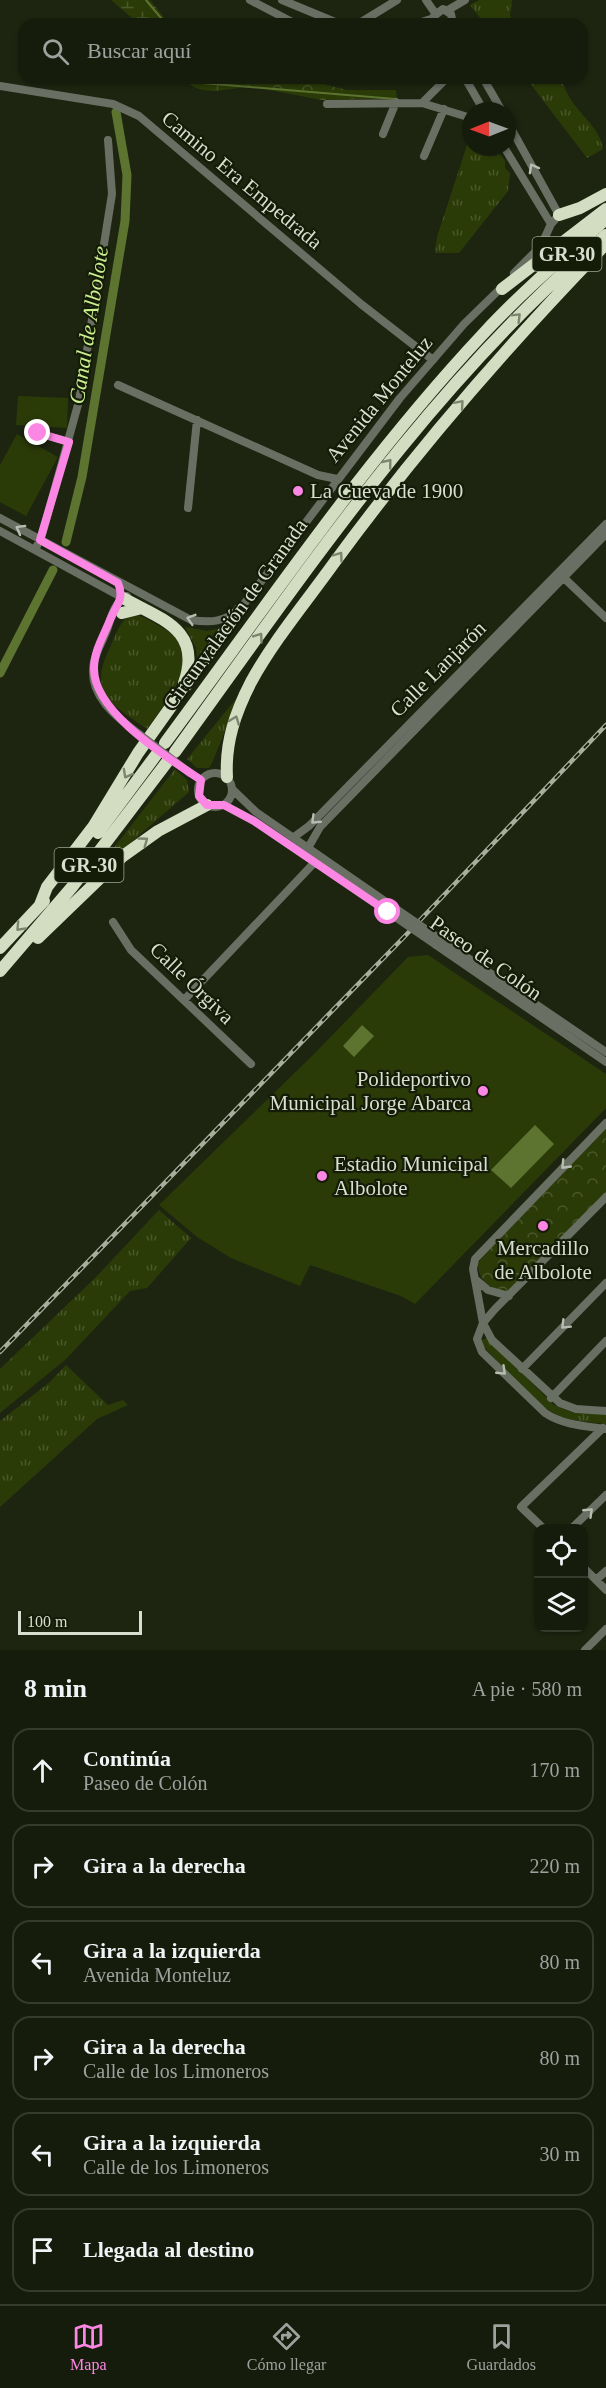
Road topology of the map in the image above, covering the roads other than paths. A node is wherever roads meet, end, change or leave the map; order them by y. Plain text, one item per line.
1 (250, 0) edge
2 (397, 0) edge
3 (426, 0) edge
4 (443, 0) edge
5 (465, 0) edge
6 (289, 1) edge
7 (447, 10) junction
8 (282, 18) joint
9 (327, 18) edge
10 (368, 18) edge
11 (435, 18) edge
12 (449, 18) edge
13 (441, 84) edge
14 (468, 84) edge
15 (486, 84) edge
16 (0, 86) edge
17 (396, 102) junction
18 (479, 102) edge
19 (496, 102) edge
20 (327, 104) dead end
21 (422, 104) junction
22 (444, 110) junction
23 (462, 115) edge
24 (382, 134) dead end
25 (516, 137) edge
26 (108, 140) dead end
27 (518, 141) joint
28 (424, 156) dead end
29 (511, 156) edge
30 (606, 194) edge
31 (606, 209) edge
32 (555, 219) junction
33 (606, 219) edge
34 (606, 235) edge
35 (606, 244) edge
36 (502, 289) junction
37 (434, 360) junction
38 (118, 385) dead end
39 (197, 420) junction
40 (38, 433) dead end
41 (69, 442) junction
42 (337, 479) junction
43 (189, 508) dead end
44 (0, 518) edge
45 (606, 524) edge
46 (0, 531) edge
47 (606, 534) edge
48 (40, 540) junction
49 (35, 550) junction
50 (563, 577) junction
51 (118, 583) junction
52 (123, 598) junction
53 (142, 602) junction
54 (241, 608) junction
55 (122, 613) junction
56 (606, 618) edge
57 (107, 630) junction
58 (182, 689) junction
59 (165, 743) dead end
60 (175, 752) dead end
61 (201, 780) junction
62 (230, 783) junction
63 (207, 805) junction
64 (224, 805) junction
65 (294, 837) junction
66 (308, 848) junction
67 (315, 862) junction
68 (40, 905) junction
69 (390, 909) junction
70 (114, 922) dead end
71 (438, 942) junction
72 (0, 948) edge
73 (4, 967) edge
74 (184, 1000) junction
75 (606, 1052) edge
76 (606, 1062) edge
77 (251, 1064) dead end
78 (606, 1123) edge
79 (606, 1197) edge
80 (475, 1279) junction
81 (606, 1283) edge
82 (509, 1296) junction
83 (483, 1323) junction
84 (606, 1341) edge
85 (522, 1369) junction
86 (551, 1398) junction
87 (606, 1402) edge
88 (602, 1411) edge
89 (604, 1429) edge
90 (606, 1495) edge
91 (539, 1524) edge
92 (576, 1524) edge
93 (606, 1571) edge
94 (588, 1572) edge
95 (596, 1580) junction
96 (606, 1590) edge
97 (606, 1629) edge
98 (585, 1650) edge

1 - 8 street
2 - 10 street
3 - 11 street
4 - 7 street
5 - 7 street
6 - 8 street
6 - 9 street
7 - 11 street
7 - 12 street
13 - 21 street
14 - 18 street
15 - 19 street
16 - 37 street, Camino Era Empedrada
17 - 20 street
17 - 21 street
17 - 24 street
21 - 22 street
22 - 23 street
22 - 28 street
25 - 27 street
26 - 41 street
32 -> 27 street
29 - 32 street
30 - 32 highway
31 - 36 highway
32 - 36 street, Avenida Monteluz
33 - 59 highway, Circunvalación de Granada / GR-30
60 -> 34 highway, Circunvalación de Granada / GR-30
62 -> 35 highway
36 - 37 street, Avenida Monteluz
37 - 42 street, Avenida Monteluz
38 - 39 street
39 - 42 street
39 - 43 street
40 - 41 street
41 - 48 street
42 - 54 street, Avenida Monteluz
48 -> 44 street, Avenida Monteluz
45 -> 65 street, Calle Lanjarón
46 - 49 street
47 - 50 street, Calle Lanjarón
48 - 49 street
48 - 51 street, Avenida Monteluz
49 - 52 street
50 - 56 street
50 - 66 street, Calle Lanjarón
51 - 52 street
51 - 53 street, Avenida Monteluz
52 - 53 highway
52 - 55 street
52 - 57 street
54 -> 53 street, Avenida Monteluz
53 - 55 highway
53 - 58 highway
54 - 58 highway
55 - 57 street
57 - 61 street, bridge
58 -> 68 highway
61 - 62 street
61 - 63 street
62 - 64 street
62 - 65 street, Paseo de Colón
63 - 64 street
73 -> 63 highway
64 - 67 street, Paseo de Colón
65 - 66 street, Paseo de Colón
66 - 69 street, Paseo de Colón
67 - 69 street, Paseo de Colón
67 - 74 street
68 -> 72 highway, GR-30
68 - 73 highway, GR-30
69 - 71 street, Paseo de Colón, bridge
70 - 74 street, Calle Órgiva
71 - 75 street, Paseo de Colón
71 - 76 street, Paseo de Colón
74 - 77 street, Calle Órgiva
78 -> 80 street
79 - 82 street
80 - 82 street
80 - 83 street
81 -> 85 street
82 - 83 street
83 - 85 street
83 -> 89 street
84 - 86 street
85 - 86 street
86 - 88 street
87 - 88 street
89 - 91 street
92 -> 90 street
93 - 95 street
94 - 95 street
95 - 96 street
97 - 98 street

